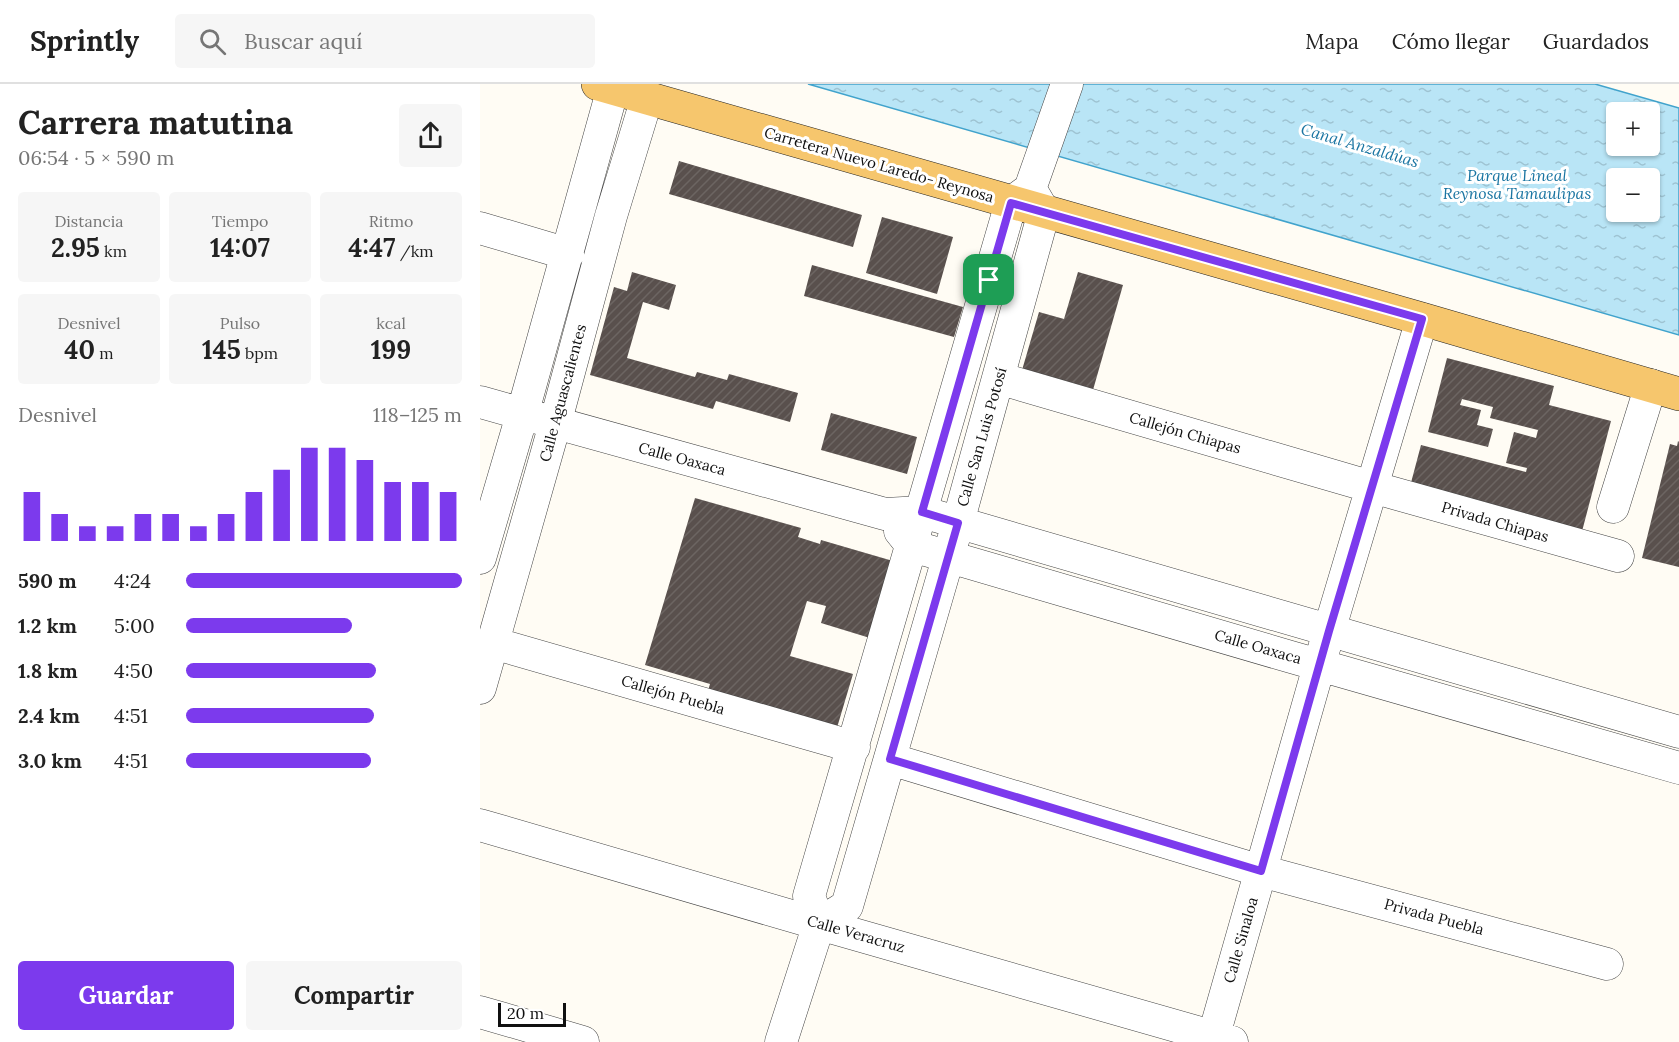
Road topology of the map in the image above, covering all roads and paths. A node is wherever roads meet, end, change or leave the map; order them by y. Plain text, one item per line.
1 (1067, 84) edge
2 (605, 86) edge
3 (647, 98) junction
4 (1031, 194) junction
5 (480, 228) edge
6 (567, 254) junction
7 (1422, 319) junction
8 (998, 378) junction
9 (1665, 390) edge
10 (480, 402) edge
11 (522, 415) junction
12 (555, 424) junction
13 (1372, 487) junction
14 (1613, 507) dead end
15 (922, 512) junction
16 (885, 514) junction
17 (958, 523) junction
18 (912, 546) junction
19 (949, 555) junction
20 (1618, 556) dead end
21 (480, 558) edge
22 (1329, 631) junction
23 (493, 643) junction
24 (1320, 665) junction
25 (480, 688) edge
26 (1679, 732) edge
27 (854, 747) junction
28 (890, 759) junction
29 (1679, 768) edge
30 (480, 825) edge
31 (1261, 871) junction
32 (819, 924) junction
33 (1607, 964) dead end
34 (480, 1012) edge
35 (1219, 1040) edge
36 (583, 1042) edge
37 (782, 1042) edge

1 - 4 street, Calle San Luis Potosí
2 - 3 main road, Carretera Nuevo Laredo- Reynosa
2 - 6 street
3 - 4 main road, Carretera Nuevo Laredo- Reynosa
3 - 12 street, Calle Aguascalientes
4 - 7 main road, Carretera Nuevo Laredo- Reynosa
4 - 8 street, Calle San Luis Potosí
4 - 15 street, Calle San Luis Potosí
5 - 6 street
6 - 11 street
7 - 9 main road, Carretera Nuevo Laredo- Reynosa
7 - 13 street, Calle Sinaloa
8 - 13 street, Callejón Chiapas
8 - 17 street, Calle San Luis Potosí
9 - 14 street
10 - 11 street, Calle Oaxaca
11 - 12 street, Calle Oaxaca
11 - 21 street
12 - 16 street, Calle Oaxaca
12 - 23 street, Calle Aguascalientes
13 - 20 street, Privada Chiapas
13 - 22 street, Calle Sinaloa
15 - 16 street, Calle Oaxaca
15 - 17 street, Calle Oaxaca
15 - 18 street, Calle San Luis Potosí
16 - 18 street
17 - 19 street, Calle San Luis Potosí
17 - 22 street, Calle Oaxaca
18 - 19 street, Calle Oaxaca
18 - 27 street, Calle San Luis Potosí
19 - 24 street, Calle Oaxaca
19 - 28 street, Calle San Luis Potosí
22 - 24 street, Calle Sinaloa
22 - 26 street, Calle Oaxaca
23 - 25 street, Calle Aguascalientes
23 - 27 street, Callejón Puebla
24 - 29 street, Calle Oaxaca
24 - 31 street, Calle Sinaloa
27 - 32 street, Calle San Luis Potosí
28 - 31 street
28 - 32 street, Calle San Luis Potosí
30 - 32 street, Calle Veracruz
31 - 33 street, Privada Puebla
31 - 35 street, Calle Sinaloa
32 - 35 street, Calle Veracruz
32 - 37 street
34 - 36 street

